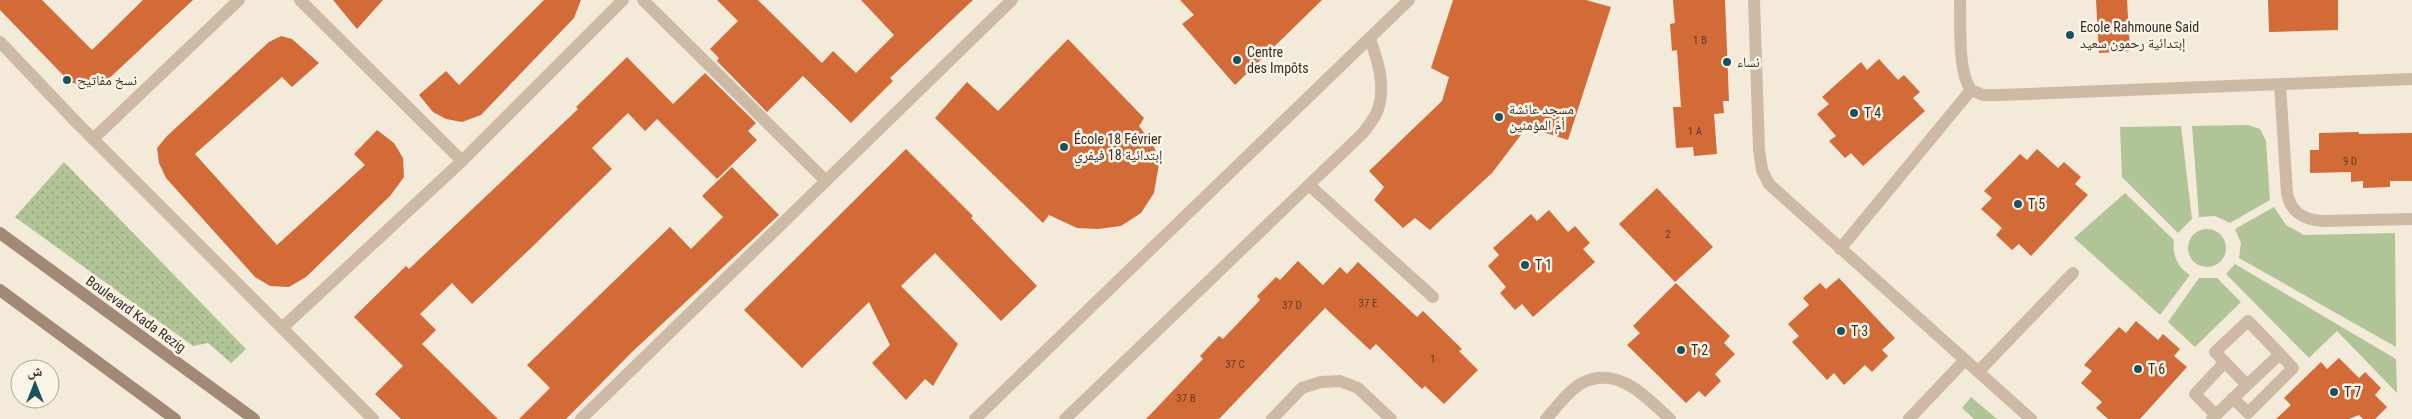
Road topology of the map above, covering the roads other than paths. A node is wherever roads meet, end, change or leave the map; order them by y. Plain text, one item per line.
1 (239, 0) edge
2 (300, 0) edge
3 (623, 0) edge
4 (643, 0) edge
5 (1012, 0) edge
6 (1409, 0) edge
7 (1754, 0) edge
8 (1960, 0) edge
9 (1370, 38) junction
10 (0, 42) edge
11 (2412, 79) edge
12 (2280, 84) junction
13 (1971, 90) junction
14 (93, 139) junction
15 (462, 161) junction
16 (826, 181) junction
17 (1309, 185) junction
18 (2412, 220) edge
19 (0, 233) edge
20 (1840, 249) junction
21 (2073, 274) dead end
22 (0, 290) edge
23 (1434, 297) dead end
24 (282, 328) junction
25 (2280, 354) junction
26 (1965, 360) junction
27 (2226, 362) junction
28 (1978, 372) junction
29 (2247, 385) junction
30 (2234, 398) junction
31 (2214, 417) edge
32 (175, 419) edge
33 (254, 419) edge
34 (373, 419) edge
35 (581, 419) edge
36 (975, 419) edge
37 (1065, 419) edge
38 (1272, 419) edge
39 (1391, 419) edge
40 (1546, 419) edge
41 (1670, 419) edge
42 (1910, 419) edge
43 (2031, 419) edge

1 - 14 street
2 - 15 street
3 - 15 street
4 - 16 street
5 - 16 street
6 - 9 street
7 - 20 street
8 - 13 street
9 - 17 street
9 - 36 street
10 - 14 street
11 - 12 street
12 - 13 street
12 - 18 street
13 - 20 street
14 - 24 street
15 - 24 street
16 - 35 street
17 - 23 street
17 - 37 street
19 - 33 main road, Boulevard Kada Rezig
20 - 26 street
21 - 28 street
22 - 32 main road
24 - 34 street
25 - 27 street
25 - 29 street
25 - 30 street
26 - 28 street
26 - 42 street
27 - 29 street
27 - 31 street
28 - 43 street
29 - 30 street
30 - 31 street
38 - 39 street
40 - 41 street

